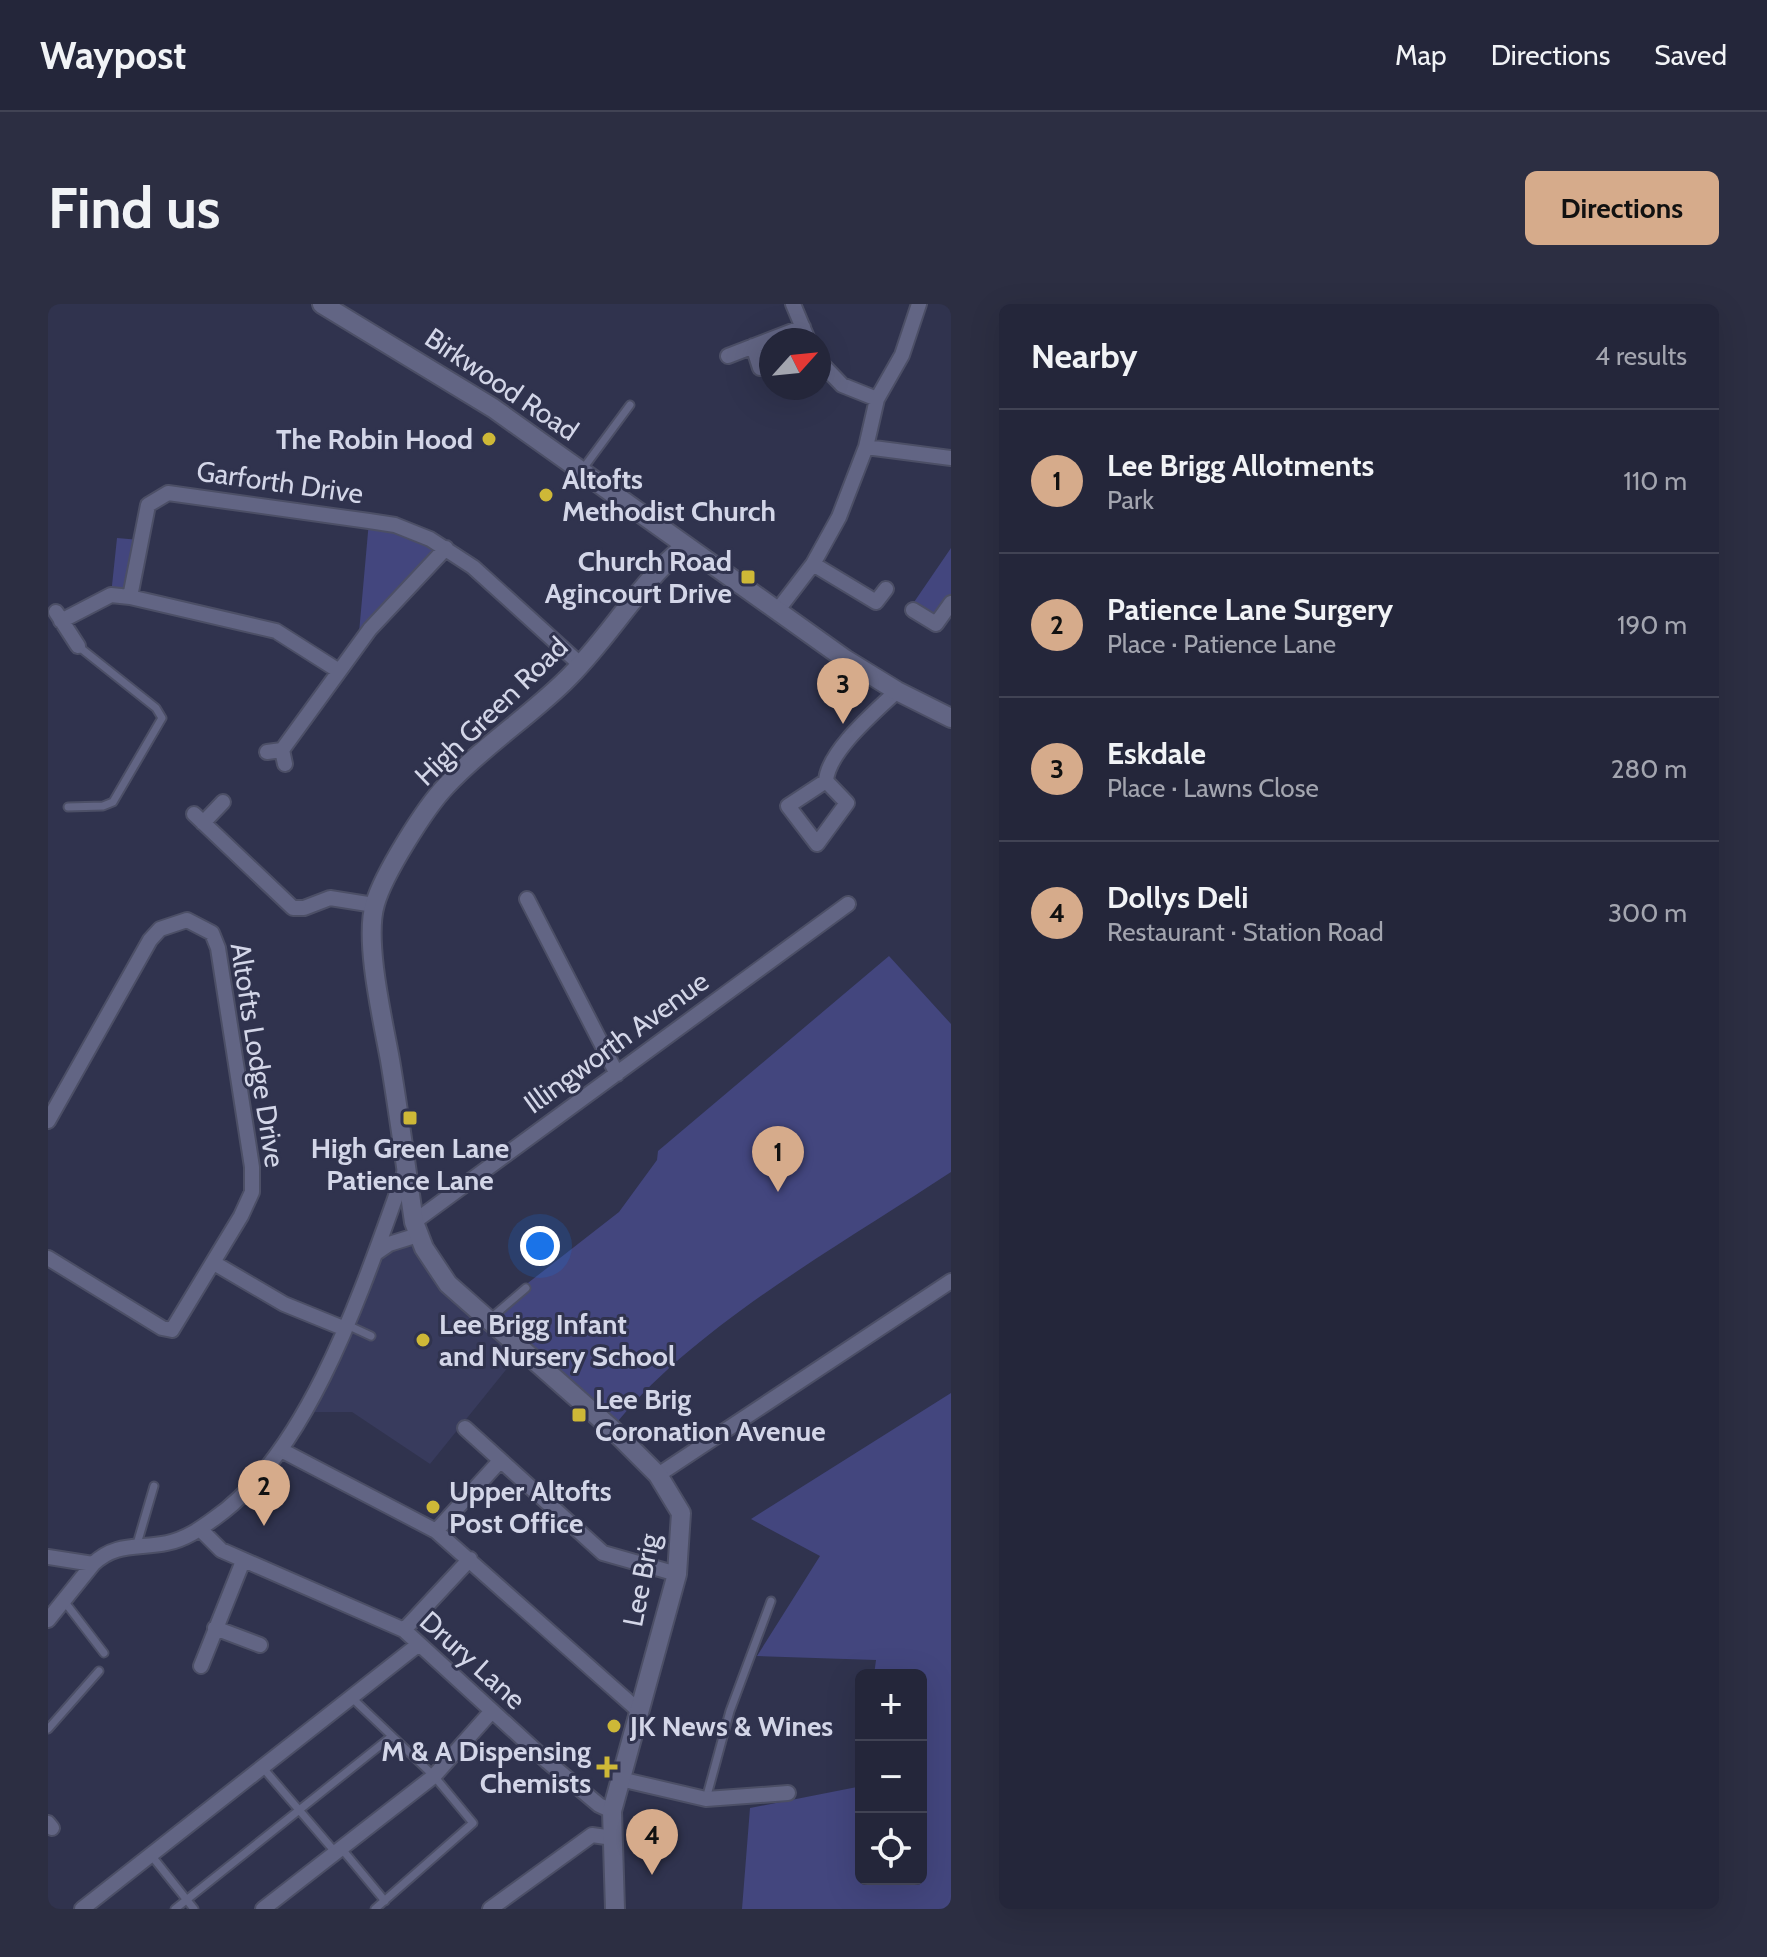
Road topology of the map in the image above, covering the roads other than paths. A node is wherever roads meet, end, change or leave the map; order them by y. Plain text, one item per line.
1 (322, 304) edge
2 (793, 304) edge
3 (919, 304) edge
4 (803, 328) edge
5 (759, 345) edge
6 (753, 346) junction
7 (728, 356) dead end
8 (759, 365) edge
9 (831, 374) edge
10 (877, 399) junction
11 (630, 405) dead end
12 (866, 447) junction
13 (951, 458) edge
14 (580, 472) junction
15 (684, 547) junction
16 (446, 548) junction
17 (813, 564) junction
18 (886, 589) dead end
19 (130, 597) junction
20 (951, 603) edge
21 (913, 610) dead end
22 (777, 611) junction
23 (78, 646) joint
24 (581, 665) junction
25 (339, 671) junction
26 (897, 691) junction
27 (951, 718) edge
28 (278, 755) dead end
29 (826, 781) dead end
30 (223, 802) dead end
31 (68, 807) dead end
32 (848, 904) dead end
33 (374, 905) junction
34 (527, 909) dead end
35 (617, 1074) junction
36 (48, 1121) edge
37 (406, 1168) junction
38 (416, 1228) junction
39 (375, 1253) junction
40 (48, 1258) edge
41 (214, 1263) junction
42 (951, 1281) edge
43 (526, 1288) dead end
44 (488, 1322) junction
45 (344, 1326) junction
46 (371, 1336) dead end
47 (465, 1428) dead end
48 (283, 1451) junction
49 (500, 1461) junction
50 (658, 1475) junction
51 (154, 1486) dead end
52 (200, 1529) junction
53 (436, 1531) junction
54 (137, 1544) junction
55 (48, 1557) edge
56 (470, 1559) junction
57 (243, 1561) junction
58 (93, 1564) junction
59 (677, 1574) junction
60 (63, 1601) junction
61 (771, 1601) dead end
62 (48, 1620) edge
63 (215, 1628) junction
64 (404, 1630) junction
65 (419, 1644) junction
66 (260, 1645) dead end
67 (104, 1653) dead end
68 (201, 1666) dead end
69 (99, 1671) dead end
70 (352, 1698) junction
71 (639, 1711) junction
72 (491, 1712) junction
73 (48, 1729) edge
74 (392, 1736) junction
75 (263, 1768) junction
76 (434, 1776) junction
77 (620, 1779) junction
78 (788, 1793) dead end
79 (706, 1799) junction
80 (300, 1810) junction
81 (612, 1811) junction
82 (613, 1838) junction
83 (339, 1850) junction
84 (151, 1855) junction
85 (186, 1900) junction
86 (385, 1901) junction
87 (82, 1909) edge
88 (175, 1909) edge
89 (194, 1909) edge
90 (263, 1909) edge
91 (375, 1909) edge
92 (490, 1909) edge
93 (615, 1909) edge

1 - 14 street, Birkwood Road
2 - 4 street
3 - 10 street
5 - 6 street
6 - 7 street
6 - 8 street
9 - 10 street
10 - 12 street
11 - 14 lane
12 - 13 street
12 - 17 street
14 - 15 street, Birkwood Road
15 - 22 street, Birkwood Road
15 - 24 street, High Green Road
16 - 19 street, Garforth Drive
16 - 24 street, Garforth Drive
16 - 25 street
17 - 18 street
17 - 22 street
19 - 23 street
19 - 25 street
20 - 21 street
22 - 26 street, Birkwood Road
23 - 31 lane
24 - 33 street, High Green Road
25 - 28 street
26 - 27 street, Birkwood Road
26 - 29 street
30 - 33 street
32 - 35 street, Illingworth Avenue
33 - 37 street, High Green Road
34 - 35 street
35 - 38 street, Illingworth Avenue
36 - 41 street, Altofts Lodge Drive
37 - 38 street, High Green Road
37 - 39 street
38 - 39 street, Illingworth Avenue
38 - 44 street, Lee Brig
39 - 45 street
40 - 41 street, Altofts Lodge Drive
41 - 45 street
42 - 50 street
43 - 44 lane
44 - 50 street, Lee Brig
45 - 46 lane
45 - 48 street
47 - 49 street
48 - 52 street
48 - 53 street
49 - 53 street
49 - 59 street
50 - 59 street, Lee Brig
51 - 54 lane
52 - 54 street
52 - 57 street, Drury Lane
53 - 56 street
54 - 58 street
55 - 58 street
56 - 64 street
56 - 71 street
57 - 63 street
57 - 64 street, Drury Lane
58 - 60 street
59 - 71 street, Lee Brig
60 - 62 street
60 - 67 lane
61 - 79 lane
63 - 66 street
63 - 68 street
64 - 65 street, Drury Lane
65 - 70 street
65 - 72 street, Drury Lane
69 - 73 lane
70 - 74 lane
70 - 75 street
71 - 77 street, Lee Brig
72 - 76 street
72 - 81 street, Drury Lane
74 - 76 lane
74 - 80 lane
75 - 80 lane
75 - 84 street
76 - 83 street
76 - 86 lane
77 - 79 street
77 - 81 street, Lee Brig
78 - 79 street
80 - 83 lane
80 - 85 lane
81 - 82 street, Lee Brig
82 - 92 street
82 - 93 street, Lee Brig
83 - 86 lane
83 - 90 street
84 - 85 lane
84 - 87 street
85 - 88 lane
85 - 89 lane
86 - 91 lane

